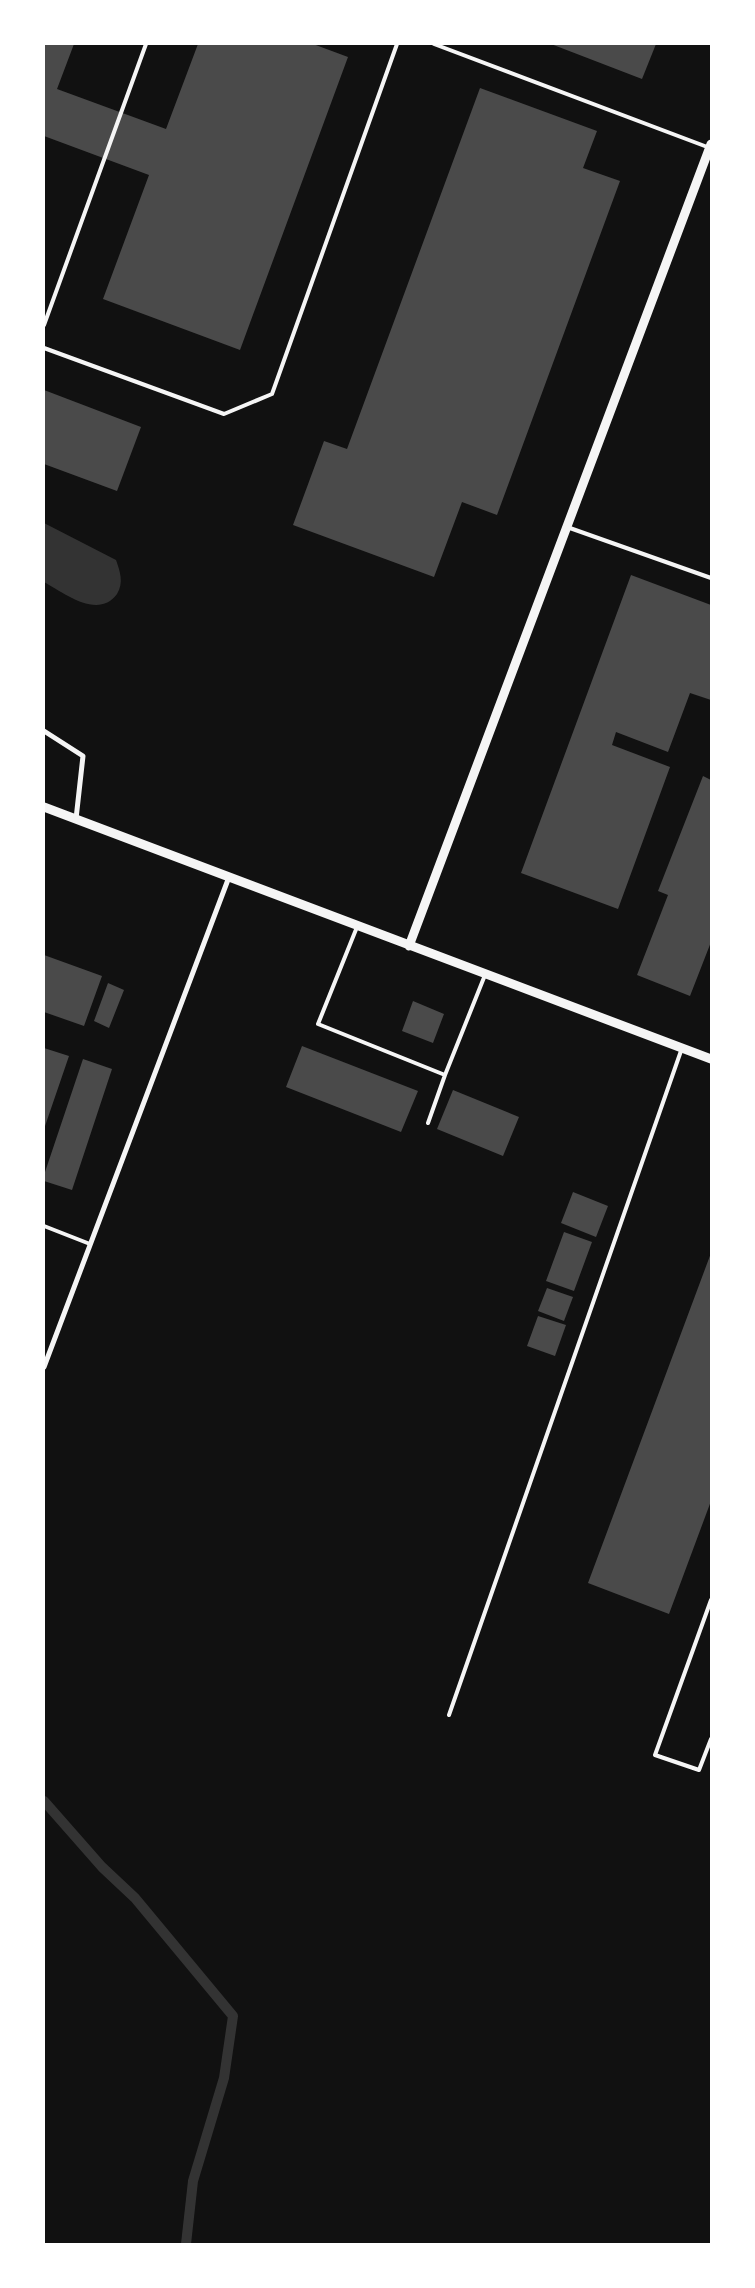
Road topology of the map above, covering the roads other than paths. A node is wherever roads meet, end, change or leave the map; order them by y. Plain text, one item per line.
1 (146, 44) edge
2 (397, 44) edge
3 (434, 44) edge
4 (710, 146) edge
5 (44, 325) edge
6 (44, 348) edge
7 (567, 527) junction
8 (711, 578) edge
9 (44, 731) edge
10 (44, 806) edge
11 (76, 819) junction
12 (229, 877) junction
13 (357, 926) junction
14 (409, 946) junction
15 (485, 975) junction
16 (682, 1048) junction
17 (711, 1059) edge
18 (445, 1075) junction
19 (428, 1123) dead end
20 (44, 1226) edge
21 (90, 1244) junction
22 (44, 1367) edge
23 (711, 1600) edge
24 (449, 1714) dead end
25 (711, 1739) edge

1 - 5 lane
2 - 6 lane
3 - 4 lane
4 - 7 street
7 - 8 lane
7 - 14 street
9 - 11 street
10 - 11 street
11 - 12 street
12 - 13 street
12 - 21 street
13 - 14 street
13 - 18 lane
14 - 15 street
15 - 16 street
15 - 18 lane
16 - 17 street
16 - 24 lane
18 - 19 lane
20 - 21 lane
21 - 22 street
23 - 25 lane

